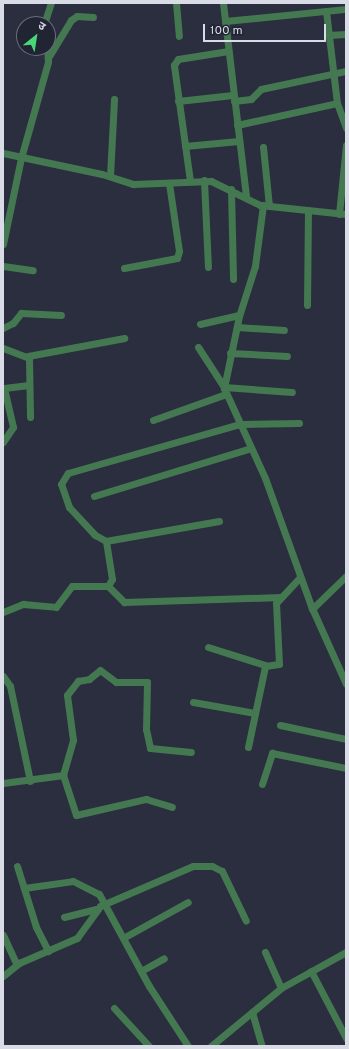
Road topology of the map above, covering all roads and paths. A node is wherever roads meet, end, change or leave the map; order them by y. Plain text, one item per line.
1 (51, 3) edge
2 (176, 3) edge
3 (223, 3) edge
4 (346, 9) edge
5 (326, 11) junction
6 (47, 16) edge
7 (93, 17) dead end
8 (225, 21) junction
9 (346, 34) edge
10 (328, 35) junction
11 (179, 36) dead end
12 (228, 51) junction
13 (48, 58) joint
14 (346, 71) edge
15 (332, 72) junction
16 (233, 98) junction
17 (114, 99) dead end
18 (178, 101) junction
19 (341, 107) edge
20 (237, 125) junction
21 (346, 128) edge
22 (239, 141) junction
23 (185, 146) junction
24 (263, 147) dead end
25 (346, 150) edge
26 (3, 153) edge
27 (21, 158) junction
28 (110, 176) junction
29 (204, 180) junction
30 (190, 181) junction
31 (169, 183) junction
32 (231, 189) junction
33 (246, 198) junction
34 (266, 206) junction
35 (308, 210) junction
36 (343, 214) edge
37 (3, 244) edge
38 (3, 266) edge
39 (208, 267) dead end
40 (124, 268) dead end
41 (33, 270) dead end
42 (233, 279) dead end
43 (307, 305) dead end
44 (61, 315) dead end
45 (239, 315) junction
46 (200, 324) dead end
47 (237, 327) junction
48 (3, 328) edge
49 (284, 330) dead end
50 (124, 338) dead end
51 (198, 347) dead end
52 (3, 348) edge
53 (230, 353) junction
54 (28, 356) junction
55 (287, 356) dead end
56 (29, 385) junction
57 (225, 390) junction
58 (292, 392) dead end
59 (30, 417) dead end
60 (153, 420) dead end
61 (299, 423) dead end
62 (240, 424) junction
63 (3, 442) edge
64 (251, 448) junction
65 (94, 496) dead end
66 (219, 521) dead end
67 (106, 541) junction
68 (346, 576) edge
69 (300, 577) junction
70 (108, 586) junction
71 (281, 597) junction
72 (312, 609) junction
73 (3, 612) edge
74 (208, 647) dead end
75 (266, 665) junction
76 (3, 676) edge
77 (346, 684) edge
78 (193, 702) dead end
79 (255, 713) junction
80 (280, 725) dead end
81 (346, 739) edge
82 (248, 748) dead end
83 (191, 752) dead end
84 (346, 768) edge
85 (62, 774) junction
86 (30, 781) junction
87 (3, 783) edge
88 (262, 784) dead end
89 (172, 807) dead end
90 (17, 866) dead end
91 (24, 888) junction
92 (188, 902) dead end
93 (105, 904) junction
94 (96, 909) junction
95 (64, 917) dead end
96 (246, 921) dead end
97 (3, 935) edge
98 (122, 938) junction
99 (48, 951) junction
100 (265, 952) dead end
101 (346, 952) edge
102 (164, 958) dead end
103 (17, 965) junction
104 (141, 971) junction
105 (310, 971) junction
106 (3, 976) edge
107 (281, 988) junction
108 (114, 1008) dead end
109 (252, 1012) junction
110 (346, 1038) edge
111 (149, 1046) edge
112 (188, 1046) edge
113 (211, 1046) edge
114 (262, 1046) edge

1 - 6 street
2 - 11 street
3 - 8 street
4 - 5 street
5 - 8 street
5 - 10 street
7 - 13 street
8 - 12 street
9 - 10 street
10 - 15 street
12 - 16 street
12 - 18 street
13 - 27 street
14 - 15 street
15 - 16 street
15 - 19 street
16 - 18 street
16 - 20 street
17 - 28 street
18 - 23 street
19 - 20 street
19 - 21 street
20 - 22 street
22 - 23 street
22 - 33 street
23 - 30 street
24 - 34 street
25 - 36 street
26 - 27 street
27 - 28 street
27 - 37 street
28 - 31 street
29 - 30 street
29 - 32 street
29 - 39 street
30 - 31 street
31 - 40 street
32 - 33 street
32 - 42 street
33 - 34 street
34 - 35 street
34 - 45 street
35 - 36 street
35 - 43 street
38 - 41 street
44 - 48 street
45 - 46 street
45 - 47 street
47 - 49 street
47 - 53 street
50 - 54 street
51 - 57 street
52 - 54 street
53 - 55 street
53 - 57 street
54 - 56 street
56 - 59 street
56 - 63 street
57 - 58 street
57 - 60 street
57 - 62 street
61 - 62 street
62 - 64 street
62 - 67 street
64 - 65 street
64 - 69 street
66 - 67 street
67 - 70 street
68 - 72 street
69 - 71 street
69 - 72 street
70 - 71 street
70 - 73 street
71 - 75 street
72 - 77 street
74 - 75 street
75 - 79 street
76 - 86 street
78 - 79 street
79 - 82 street
80 - 81 street
83 - 85 street
84 - 88 street
85 - 86 street
85 - 89 street
86 - 87 street
90 - 91 street
91 - 93 street
91 - 99 street
92 - 98 street
93 - 94 street
93 - 96 street
93 - 98 street
94 - 95 street
94 - 99 street
97 - 103 street
98 - 104 street
99 - 103 street
100 - 107 street
101 - 105 street
102 - 104 street
103 - 106 street
104 - 112 street
105 - 107 street
105 - 110 street
107 - 109 street
108 - 111 street
109 - 113 street
109 - 114 street

